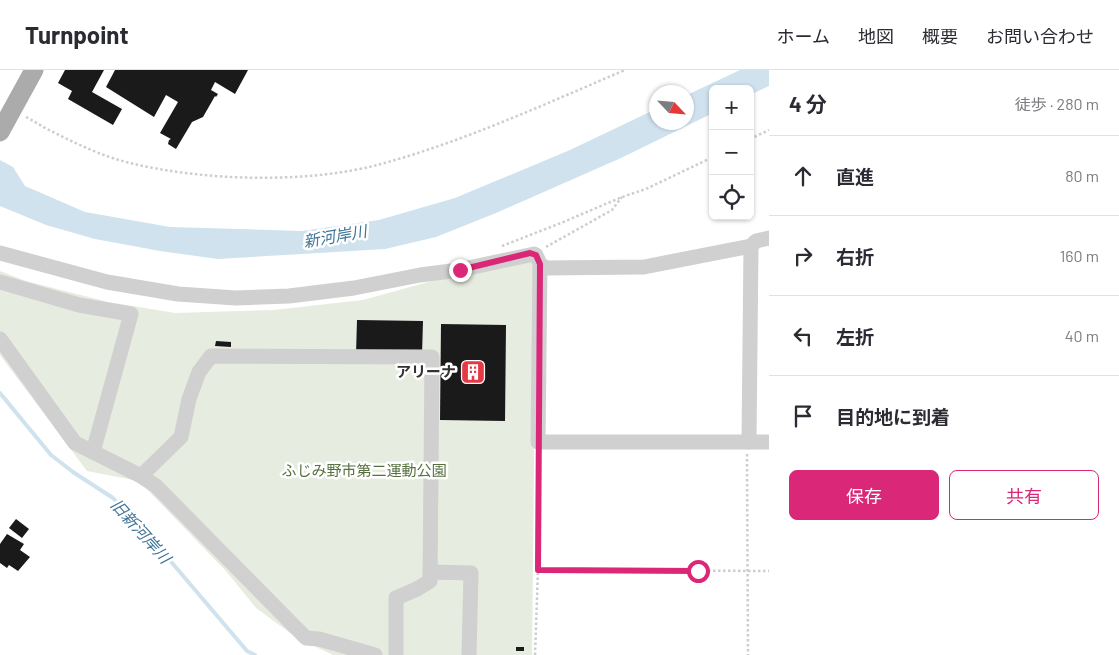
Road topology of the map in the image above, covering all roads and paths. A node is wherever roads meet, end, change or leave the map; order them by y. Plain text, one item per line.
1 (34, 70) edge
2 (625, 70) edge
3 (10, 122) edge
4 (769, 130) edge
5 (754, 137) edge
6 (709, 159) edge
7 (622, 197) junction
8 (769, 238) edge
9 (752, 246) junction
10 (496, 248) dead end
11 (0, 253) edge
12 (537, 259) junction
13 (0, 282) edge
14 (0, 339) edge
15 (538, 442) junction
16 (749, 442) junction
17 (769, 442) edge
18 (93, 452) junction
19 (141, 476) junction
20 (538, 570) junction
21 (747, 570) junction
22 (769, 571) edge
23 (430, 572) junction
24 (375, 655) edge
25 (396, 655) edge
26 (470, 655) edge
27 (535, 655) edge
28 (748, 655) edge

1 - 3 main road
2 - 3 path
4 - 5 path
6 - 7 path
7 - 10 path
7 - 12 path
8 - 9 street
9 - 12 street
9 - 16 street
11 - 12 street
12 - 15 street
13 - 18 street
14 - 18 street
15 - 16 street
15 - 20 path
16 - 17 street
16 - 21 path
18 - 19 street
19 - 23 street
19 - 24 street
20 - 21 path
20 - 27 path
21 - 22 path
21 - 28 path
23 - 25 street
23 - 26 street

